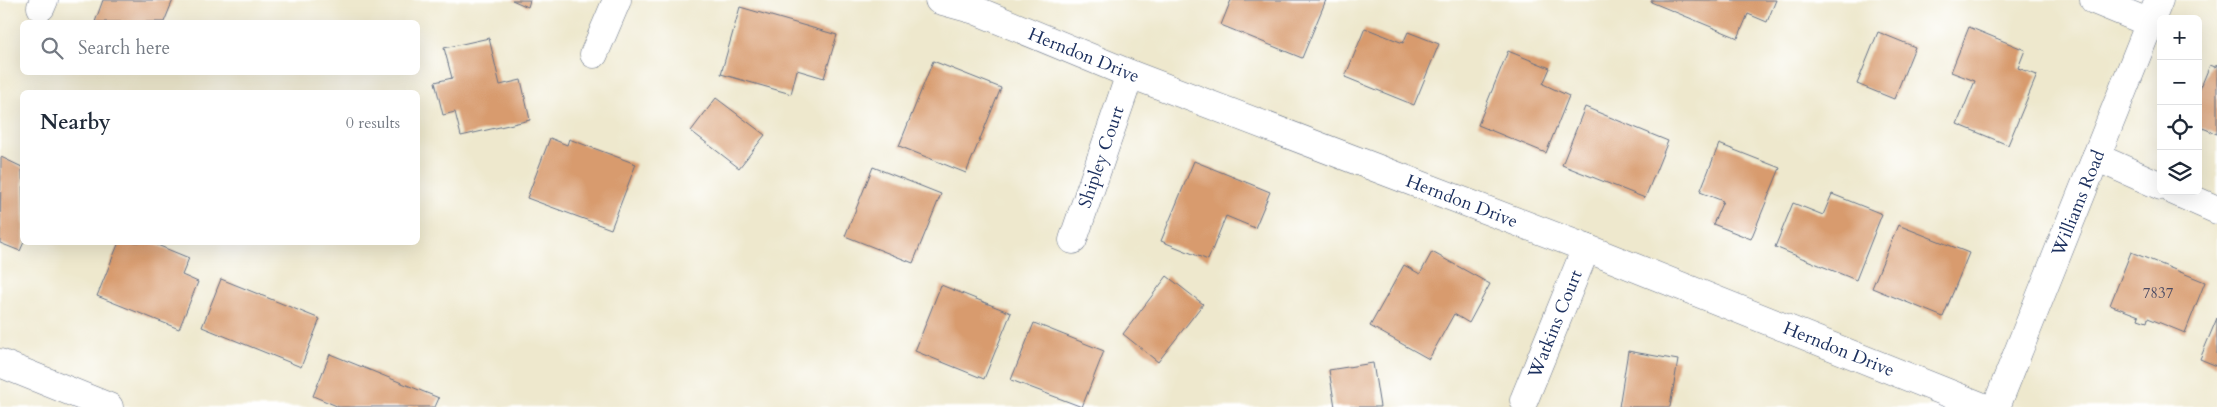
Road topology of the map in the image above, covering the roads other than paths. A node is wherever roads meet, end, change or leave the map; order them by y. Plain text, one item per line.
1 (617, 0) edge
2 (939, 0) edge
3 (2094, 0) edge
4 (2155, 11) edge
5 (594, 54) dead end
6 (1130, 74) junction
7 (2096, 157) junction
8 (2157, 184) edge
9 (2183, 195) edge
10 (2217, 210) edge
11 (1073, 240) dead end
12 (1586, 248) junction
13 (0, 363) edge
14 (1524, 400) dead end
15 (109, 407) edge
16 (1983, 407) edge
17 (1996, 407) edge

1 - 5 street
2 - 6 street, Herndon Drive
3 - 4 street
4 - 7 street, Williams Road
6 - 11 street, Shipley Court
6 - 12 street, Herndon Drive
7 - 8 street
7 - 17 street, Williams Road
9 - 10 street
12 - 14 street, Watkins Court
12 - 16 street, Herndon Drive
13 - 15 street

